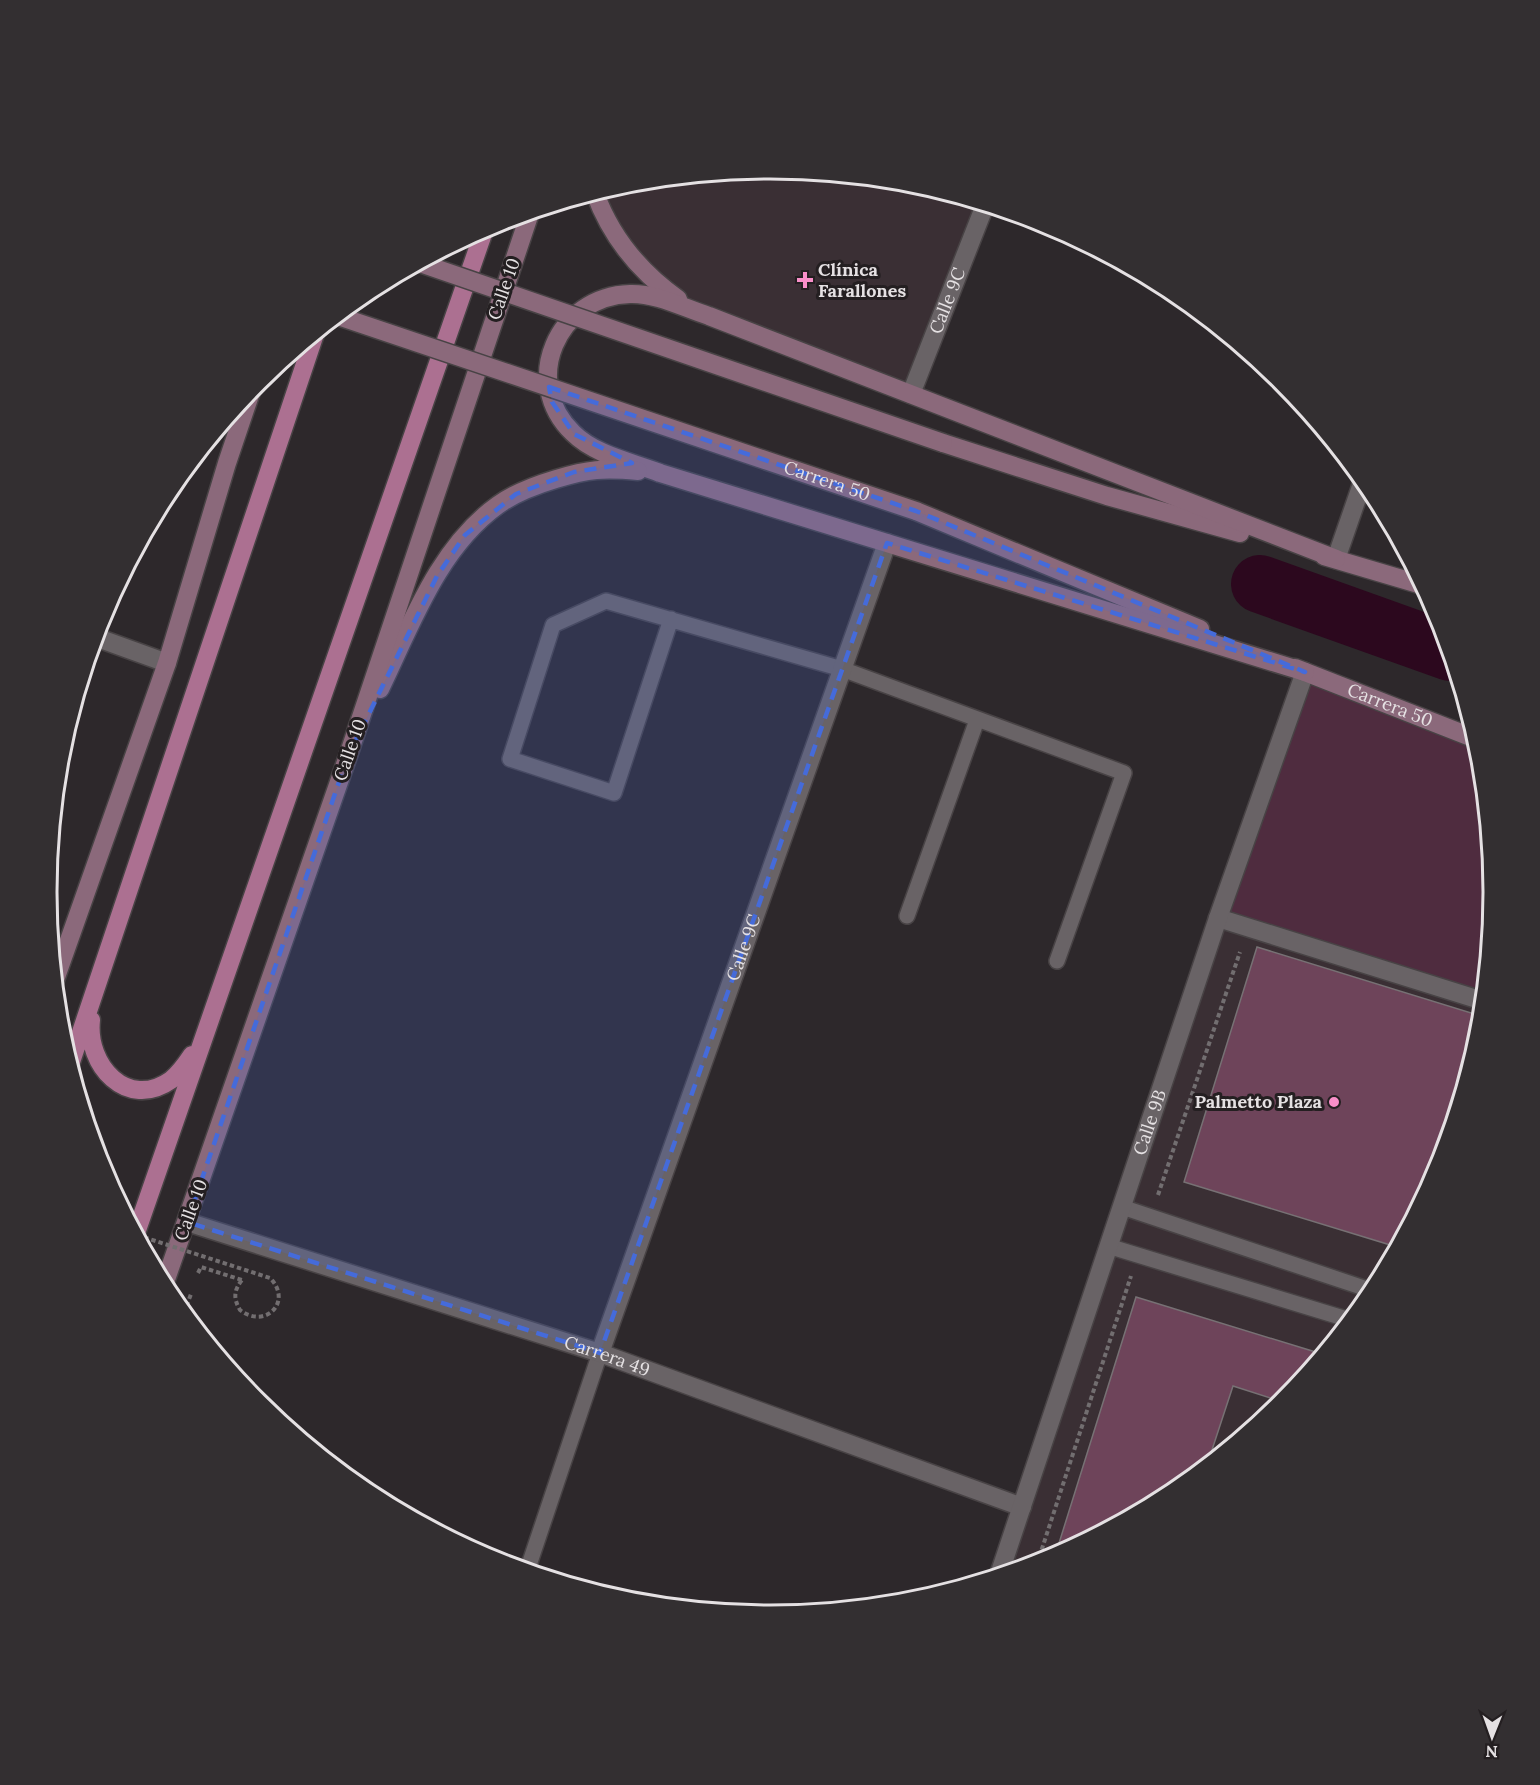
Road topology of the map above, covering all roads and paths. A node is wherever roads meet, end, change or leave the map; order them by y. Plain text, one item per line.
1 (598, 201) edge
2 (982, 212) edge
3 (527, 222) edge
4 (480, 242) edge
5 (430, 266) edge
6 (708, 316) junction
7 (347, 319) edge
8 (310, 348) edge
9 (911, 394) junction
10 (245, 411) edge
11 (229, 428) edge
12 (227, 463) junction
13 (660, 473) junction
14 (1360, 491) edge
15 (887, 543) junction
16 (1336, 559) junction
17 (1411, 582) edge
18 (670, 619) junction
19 (104, 640) edge
20 (167, 663) junction
21 (842, 669) junction
22 (1305, 672) junction
23 (976, 720) junction
24 (1465, 734) edge
25 (348, 756) junction
26 (907, 916) dead end
27 (1218, 918) junction
28 (1057, 961) dead end
29 (61, 963) edge
30 (95, 991) junction
31 (1475, 998) edge
32 (206, 1029) junction
33 (75, 1050) edge
34 (1122, 1207) junction
35 (187, 1222) junction
36 (139, 1224) edge
37 (147, 1238) edge
38 (1108, 1246) junction
39 (201, 1267) dead end
40 (168, 1274) edge
41 (1364, 1288) edge
42 (1343, 1318) edge
43 (600, 1353) junction
44 (1022, 1507) junction
45 (530, 1564) edge
46 (1002, 1567) edge

1 - 6 street
2 - 9 street, Calle 9C
3 - 25 street, Calle 10
4 - 32 main road, Calle 10
5 - 16 street, bridge
6 - 9 street
6 - 13 street
7 - 22 street, Carrera 50, bridge
8 - 30 main road
9 - 16 street
10 - 12 street
11 - 12 street
12 - 20 street
13 - 15 street, Carrera 50
13 - 25 street
14 - 16 street
15 - 21 street, Calle 9C
15 - 22 street, Carrera 50
16 - 17 street
18 - 18 lane
18 - 21 lane
19 - 20 street
20 - 29 street
21 - 23 lane
21 - 43 street, Calle 9C
22 - 24 street, Carrera 50
22 - 27 street, Calle 9B
23 - 26 lane
23 - 28 lane
25 - 35 street, Calle 10
27 - 31 street
27 - 34 street, Calle 9B
30 - 32 main road
30 - 33 main road
32 - 36 main road, Calle 10
34 - 38 street, Calle 9B
34 - 41 lane
35 - 40 street, Calle 10
35 - 43 street, Carrera 49
37 - 39 path, bridge
38 - 42 lane
38 - 44 street, Calle 9B
43 - 44 street, Carrera 49
43 - 45 lane
44 - 46 street, Calle 9B

